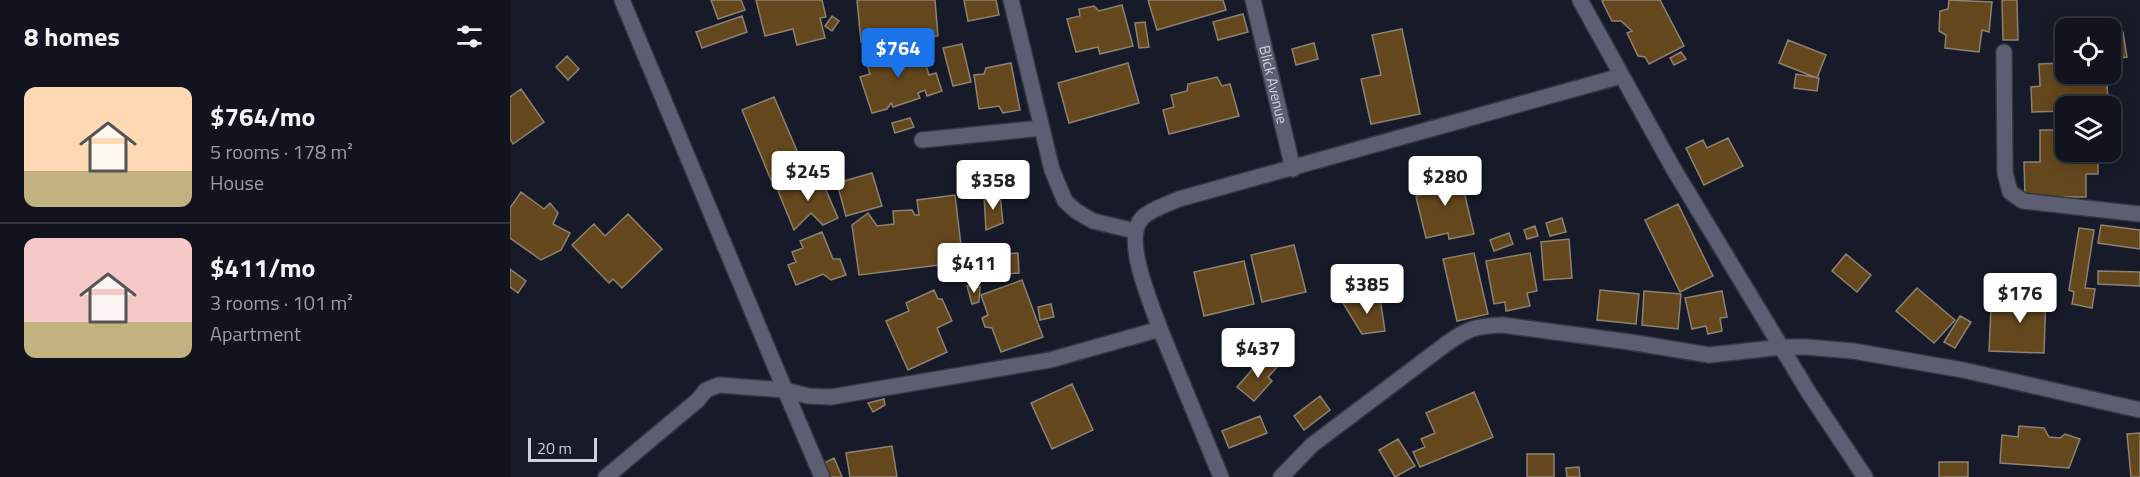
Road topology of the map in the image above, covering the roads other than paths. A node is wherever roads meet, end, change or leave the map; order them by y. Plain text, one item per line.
1 (622, 0) edge
2 (1011, 0) edge
3 (1253, 0) edge
4 (1580, 0) edge
5 (2004, 52) dead end
6 (1621, 76) junction
7 (1042, 128) junction
8 (922, 140) dead end
9 (1293, 169) junction
10 (2140, 214) edge
11 (1135, 231) junction
12 (1160, 329) junction
13 (1783, 347) junction
14 (785, 390) junction
15 (2140, 410) edge
16 (606, 477) edge
17 (822, 477) edge
18 (1221, 477) edge
19 (1281, 477) edge
20 (1865, 477) edge

1 - 14 street
2 - 7 street
3 - 9 street, Blick Avenue
4 - 6 street
5 - 10 street
6 - 9 street
6 - 13 street
7 - 8 street
7 - 11 street
9 - 11 street
11 - 12 street
12 - 14 street
12 - 18 street
13 - 15 street
13 - 19 street
13 - 20 street
14 - 16 street
14 - 17 street

